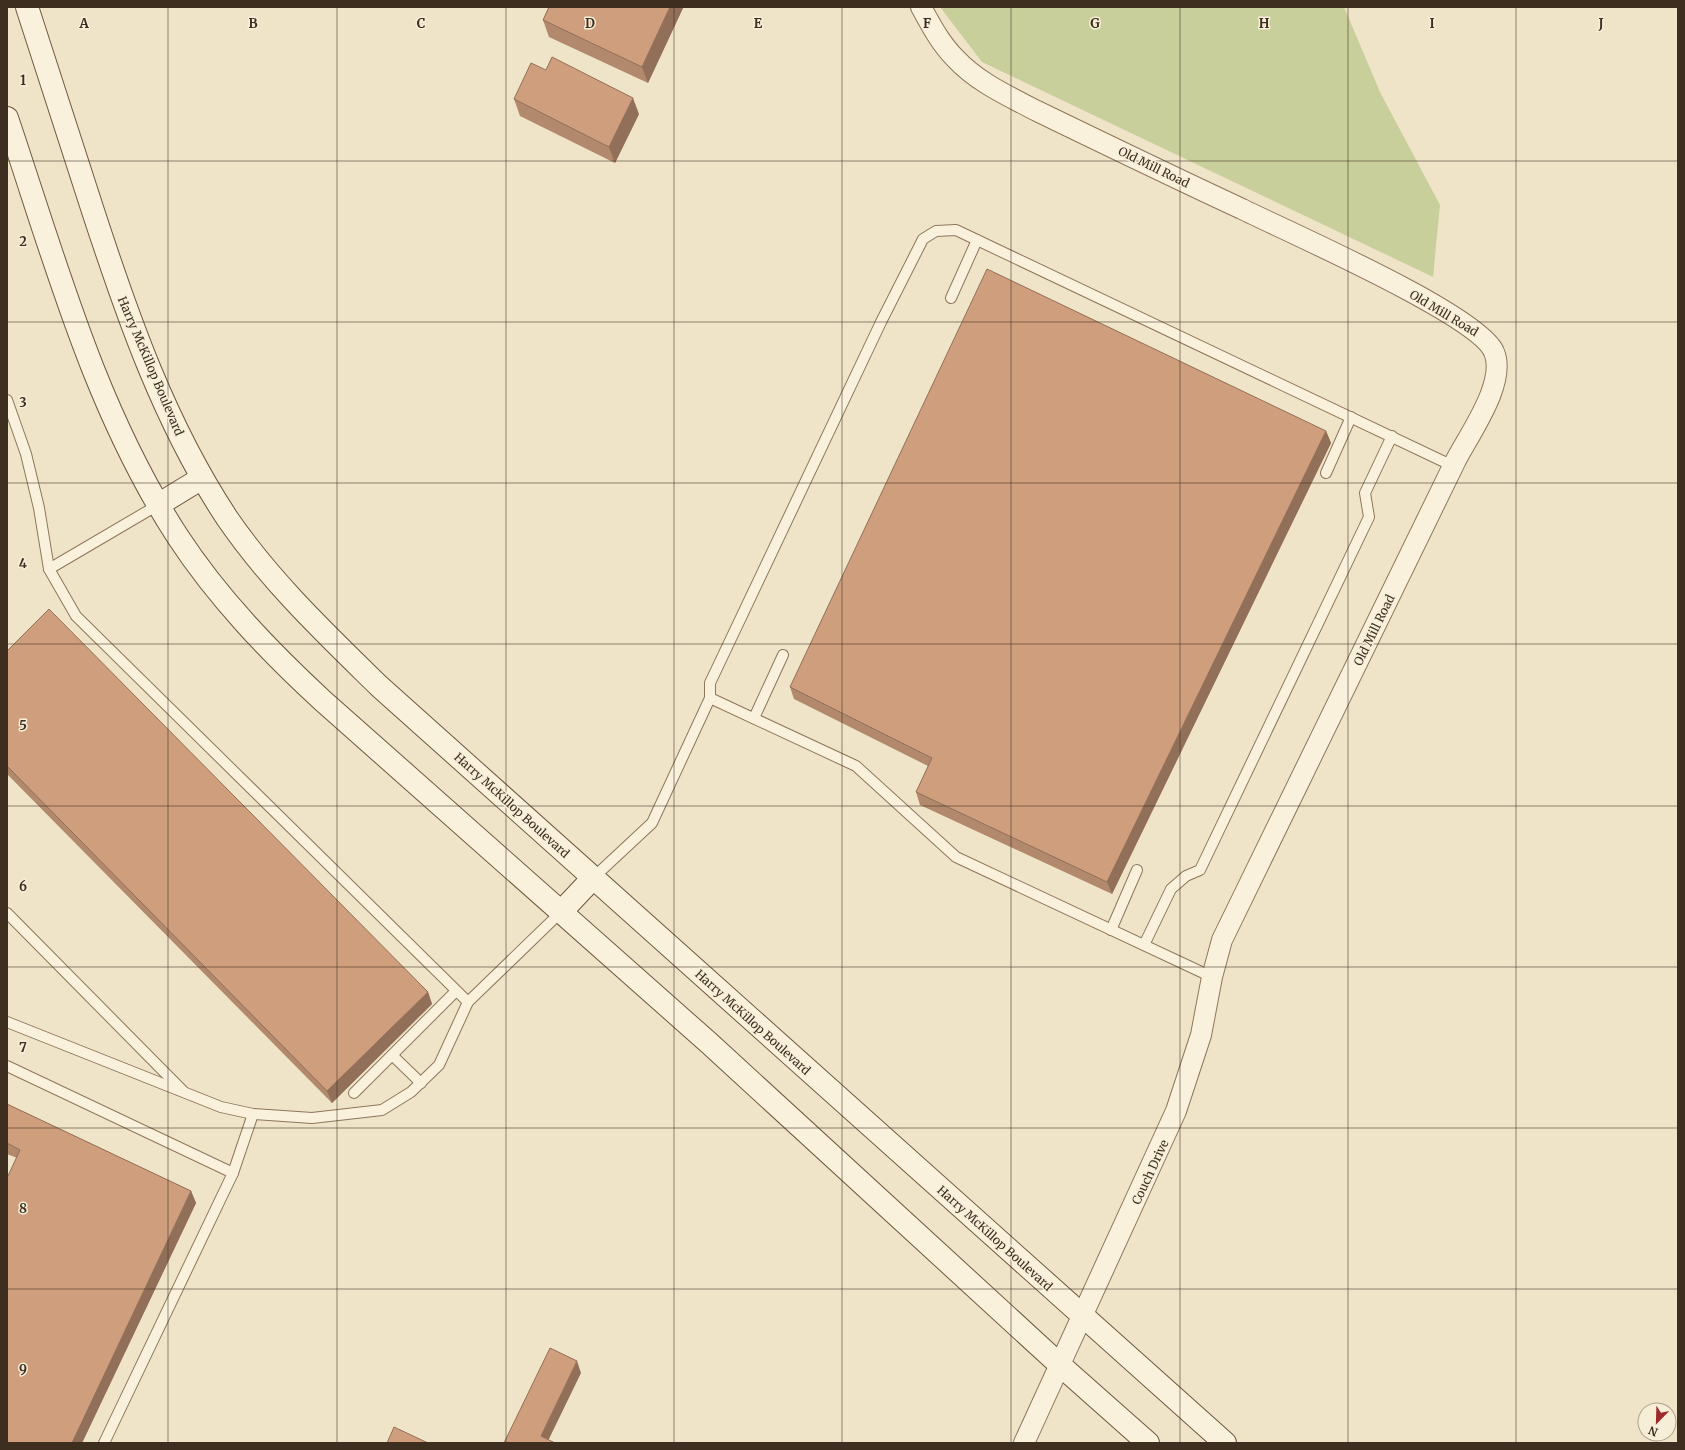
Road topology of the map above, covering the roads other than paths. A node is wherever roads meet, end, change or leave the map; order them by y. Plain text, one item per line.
1 (27, 7) edge
2 (921, 7) edge
3 (7, 118) edge
4 (977, 240) junction
5 (951, 298) dead end
6 (7, 400) edge
7 (9, 417) edge
8 (1351, 418) junction
9 (1392, 436) junction
10 (1453, 466) junction
11 (1326, 473) dead end
12 (202, 478) junction
13 (158, 505) junction
14 (50, 569) junction
15 (782, 655) dead end
16 (710, 698) junction
17 (754, 718) junction
18 (1137, 870) dead end
19 (593, 878) junction
20 (1246, 890) joint
21 (561, 912) junction
22 (7, 913) edge
23 (1111, 930) junction
24 (1144, 945) junction
25 (1212, 977) junction
26 (456, 991) junction
27 (468, 1002) junction
28 (7, 1022) edge
29 (392, 1055) junction
30 (7, 1066) edge
31 (421, 1083) junction
32 (185, 1093) junction
33 (354, 1093) dead end
34 (253, 1114) junction
35 (233, 1173) junction
36 (1082, 1316) junction
37 (1060, 1365) junction
38 (104, 1443) edge
39 (1024, 1443) edge
40 (1148, 1443) edge
41 (1225, 1443) edge

1 - 12 main road, Harry McKillop Boulevard
2 - 10 street, Old Mill Road
3 - 13 main road
4 - 5 lane
4 - 8 lane
4 - 16 lane
6 - 7 lane
7 - 14 lane
8 - 9 lane
8 - 11 lane
9 - 10 lane
9 - 24 lane
10 - 20 street, Old Mill Road
12 - 13 main road
12 - 19 main road, Harry McKillop Boulevard
13 - 14 lane
13 - 21 main road
14 - 26 lane
15 - 17 lane
16 - 17 lane
16 - 19 lane
17 - 23 lane
18 - 23 lane
19 - 21 main road
19 - 36 main road, Harry McKillop Boulevard
20 - 25 street, Couch Drive
21 - 27 lane
21 - 37 main road
22 - 32 lane
23 - 24 lane
24 - 25 lane
25 - 36 street, Couch Drive
26 - 27 lane
26 - 29 lane
27 - 31 lane
28 - 32 lane
29 - 31 lane
29 - 33 lane
30 - 35 lane
31 - 34 lane
32 - 34 lane
34 - 35 lane
35 - 38 lane
36 - 37 street, Couch Drive
36 - 41 main road, Harry McKillop Boulevard
37 - 39 street, Couch Drive
37 - 40 main road

